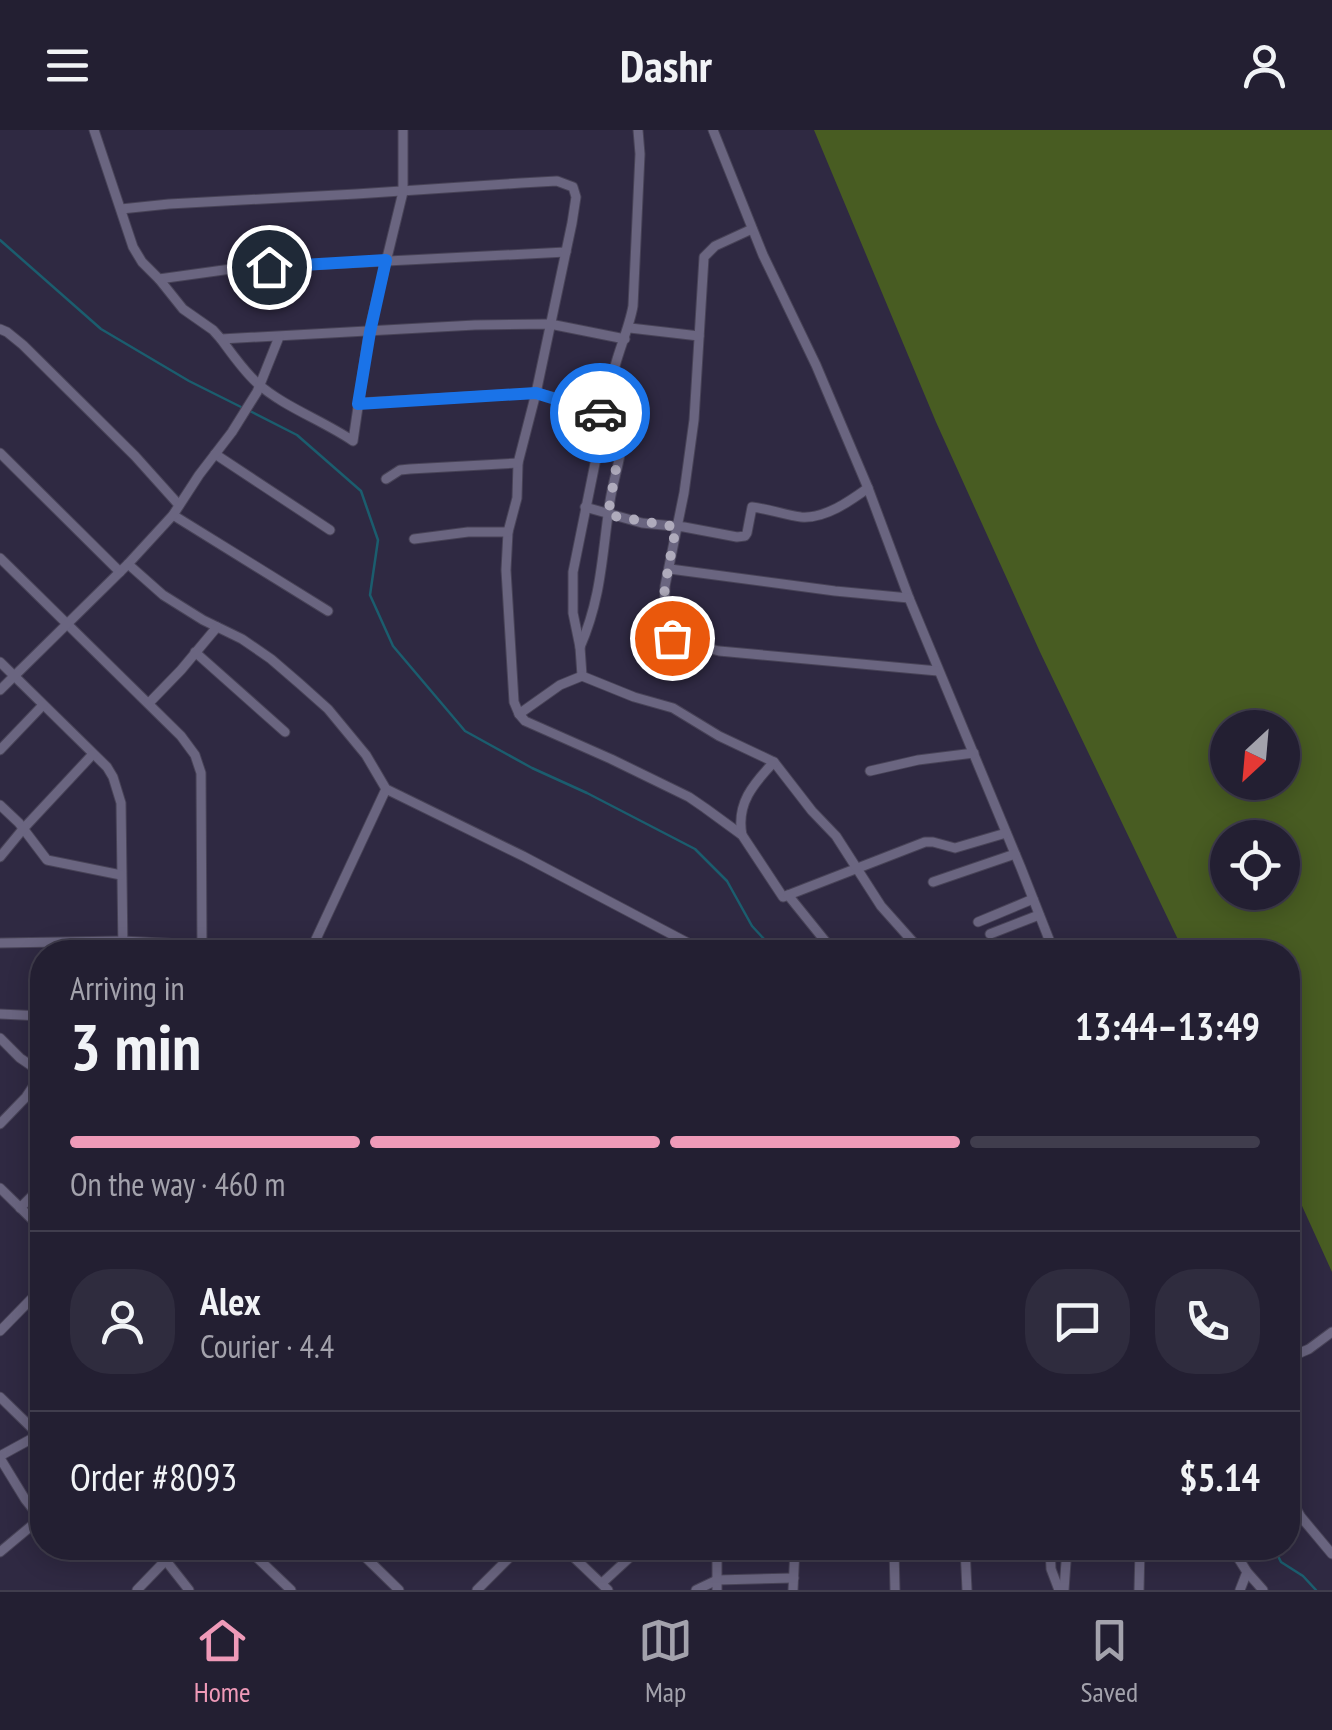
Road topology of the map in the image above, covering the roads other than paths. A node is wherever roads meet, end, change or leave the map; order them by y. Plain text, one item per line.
1 (94, 130) edge
2 (404, 130) edge
3 (638, 130) edge
4 (713, 130) edge
5 (403, 192) junction
6 (121, 210) junction
7 (752, 229) junction
8 (566, 252) junction
9 (386, 260) junction
10 (159, 279) junction
11 (550, 324) junction
12 (0, 329) edge
13 (370, 332) junction
14 (627, 334) junction
15 (699, 336) junction
16 (279, 338) junction
17 (221, 339) junction
18 (260, 385) junction
19 (536, 393) junction
20 (358, 404) junction
21 (609, 416) junction
22 (0, 454) edge
23 (216, 454) junction
24 (518, 462) junction
25 (386, 479) dead end
26 (868, 488) junction
27 (179, 505) junction
28 (585, 508) junction
29 (173, 515) junction
30 (608, 515) junction
31 (676, 527) junction
32 (330, 530) dead end
33 (508, 532) junction
34 (414, 539) dead end
35 (0, 558) edge
36 (124, 568) junction
37 (670, 569) junction
38 (908, 598) junction
39 (328, 611) dead end
40 (66, 625) junction
41 (217, 626) junction
42 (580, 647) junction
43 (196, 652) junction
44 (0, 662) edge
45 (938, 671) junction
46 (14, 676) junction
47 (582, 676) junction
48 (0, 690) edge
49 (149, 703) junction
50 (43, 705) junction
51 (518, 714) junction
52 (285, 732) dead end
53 (0, 750) edge
54 (974, 753) junction
55 (93, 754) junction
56 (774, 762) junction
57 (870, 771) dead end
58 (386, 789) junction
59 (0, 805) edge
60 (23, 829) junction
61 (1006, 833) junction
62 (742, 836) junction
63 (1015, 854) junction
64 (0, 857) edge
65 (857, 869) junction
66 (121, 875) junction
67 (934, 882) dead end
68 (788, 895) junction
69 (1033, 899) junction
70 (1039, 915) junction
71 (978, 922) dead end
72 (990, 934) dead end
73 (122, 940) edge
74 (202, 940) edge
75 (316, 940) edge
76 (682, 940) edge
77 (824, 940) edge
78 (911, 940) edge
79 (1049, 940) edge
80 (30, 942) edge
81 (0, 943) edge
82 (0, 1014) edge
83 (30, 1015) edge
84 (0, 1038) edge
85 (30, 1065) edge
86 (30, 1091) edge
87 (0, 1124) edge
88 (0, 1188) edge
89 (30, 1198) edge
90 (20, 1208) junction
91 (30, 1218) edge
92 (30, 1300) edge
93 (0, 1330) edge
94 (1332, 1332) edge
95 (1300, 1353) edge
96 (0, 1398) edge
97 (30, 1424) edge
98 (30, 1440) edge
99 (0, 1457) edge
100 (30, 1505) edge
101 (1300, 1517) edge
102 (30, 1527) edge
103 (0, 1552) edge
104 (1332, 1554) edge
105 (165, 1560) joint
106 (260, 1560) edge
107 (369, 1560) edge
108 (507, 1560) edge
109 (577, 1560) edge
110 (629, 1560) edge
111 (894, 1560) edge
112 (965, 1560) edge
113 (1051, 1560) edge
114 (1066, 1560) edge
115 (1140, 1560) edge
116 (1240, 1560) edge
117 (1248, 1572) junction
118 (794, 1584) edge
119 (717, 1585) edge
120 (605, 1587) edge
121 (136, 1590) edge
122 (189, 1590) edge
123 (291, 1590) edge
124 (400, 1590) edge
125 (477, 1590) edge
126 (696, 1590) edge
127 (895, 1590) edge
128 (966, 1590) edge
129 (1062, 1590) edge
130 (1140, 1590) edge
131 (1240, 1590) edge
132 (1263, 1590) edge

1 - 6 street
2 - 5 street
3 - 14 street
4 - 7 street
5 - 6 street
5 - 8 street
5 - 9 street
6 - 10 street
7 - 15 street
7 - 26 street
8 - 9 street
8 - 11 street
9 - 10 street
9 - 13 street
10 - 17 street
11 - 13 street
11 - 14 street
11 - 19 street
12 - 27 street
13 - 16 street
13 - 20 street
14 - 15 street
14 - 21 street
15 - 31 street
16 - 17 street
16 - 18 street
17 - 18 street
18 - 20 street
18 - 23 street
19 - 20 street
19 - 21 street
19 - 24 street
21 - 28 street
21 - 30 street
22 - 36 street
23 - 27 street
23 - 32 street
24 - 25 street
24 - 33 street
26 - 31 street
26 - 38 street
27 - 29 street
28 - 30 street
28 - 42 street
29 - 36 street
29 - 39 street
30 - 31 street
30 - 42 street
31 - 37 street
33 - 34 street
33 - 51 street
35 - 40 street
36 - 40 street
36 - 41 street
37 - 38 street
37 - 45 street
38 - 45 street
40 - 46 street
40 - 49 street
41 - 43 street
41 - 58 street
42 - 47 street
43 - 49 street
43 - 52 street
44 - 46 street
45 - 54 street
46 - 48 street
46 - 50 street
47 - 51 street
47 - 56 street
49 - 74 street
50 - 53 street
50 - 55 street
51 - 62 street
54 - 57 street
54 - 61 street
55 - 60 street
55 - 66 street
56 - 62 street
56 - 65 street
58 - 75 street
58 - 76 street
59 - 60 street
60 - 64 street
60 - 66 street
61 - 63 street
61 - 65 street
62 - 68 street
63 - 67 street
63 - 69 street
65 - 68 street
65 - 78 street
66 - 73 street
68 - 77 street
69 - 70 street
69 - 71 street
70 - 72 street
70 - 79 street
80 - 81 street
82 - 83 street
84 - 85 street
86 - 87 street
88 - 90 street
89 - 90 street
90 - 91 street
92 - 93 street
94 - 95 street
96 - 97 street
98 - 99 street
99 - 100 street
101 - 104 street
102 - 103 street
105 - 121 street
105 - 122 street
106 - 123 street
107 - 124 street
108 - 125 street
109 - 120 street
110 - 120 street
111 - 127 street
112 - 128 street
113 - 129 street
114 - 129 street
115 - 130 street
116 - 117 street
117 - 131 street
117 - 132 street
118 - 119 street
119 - 126 street

